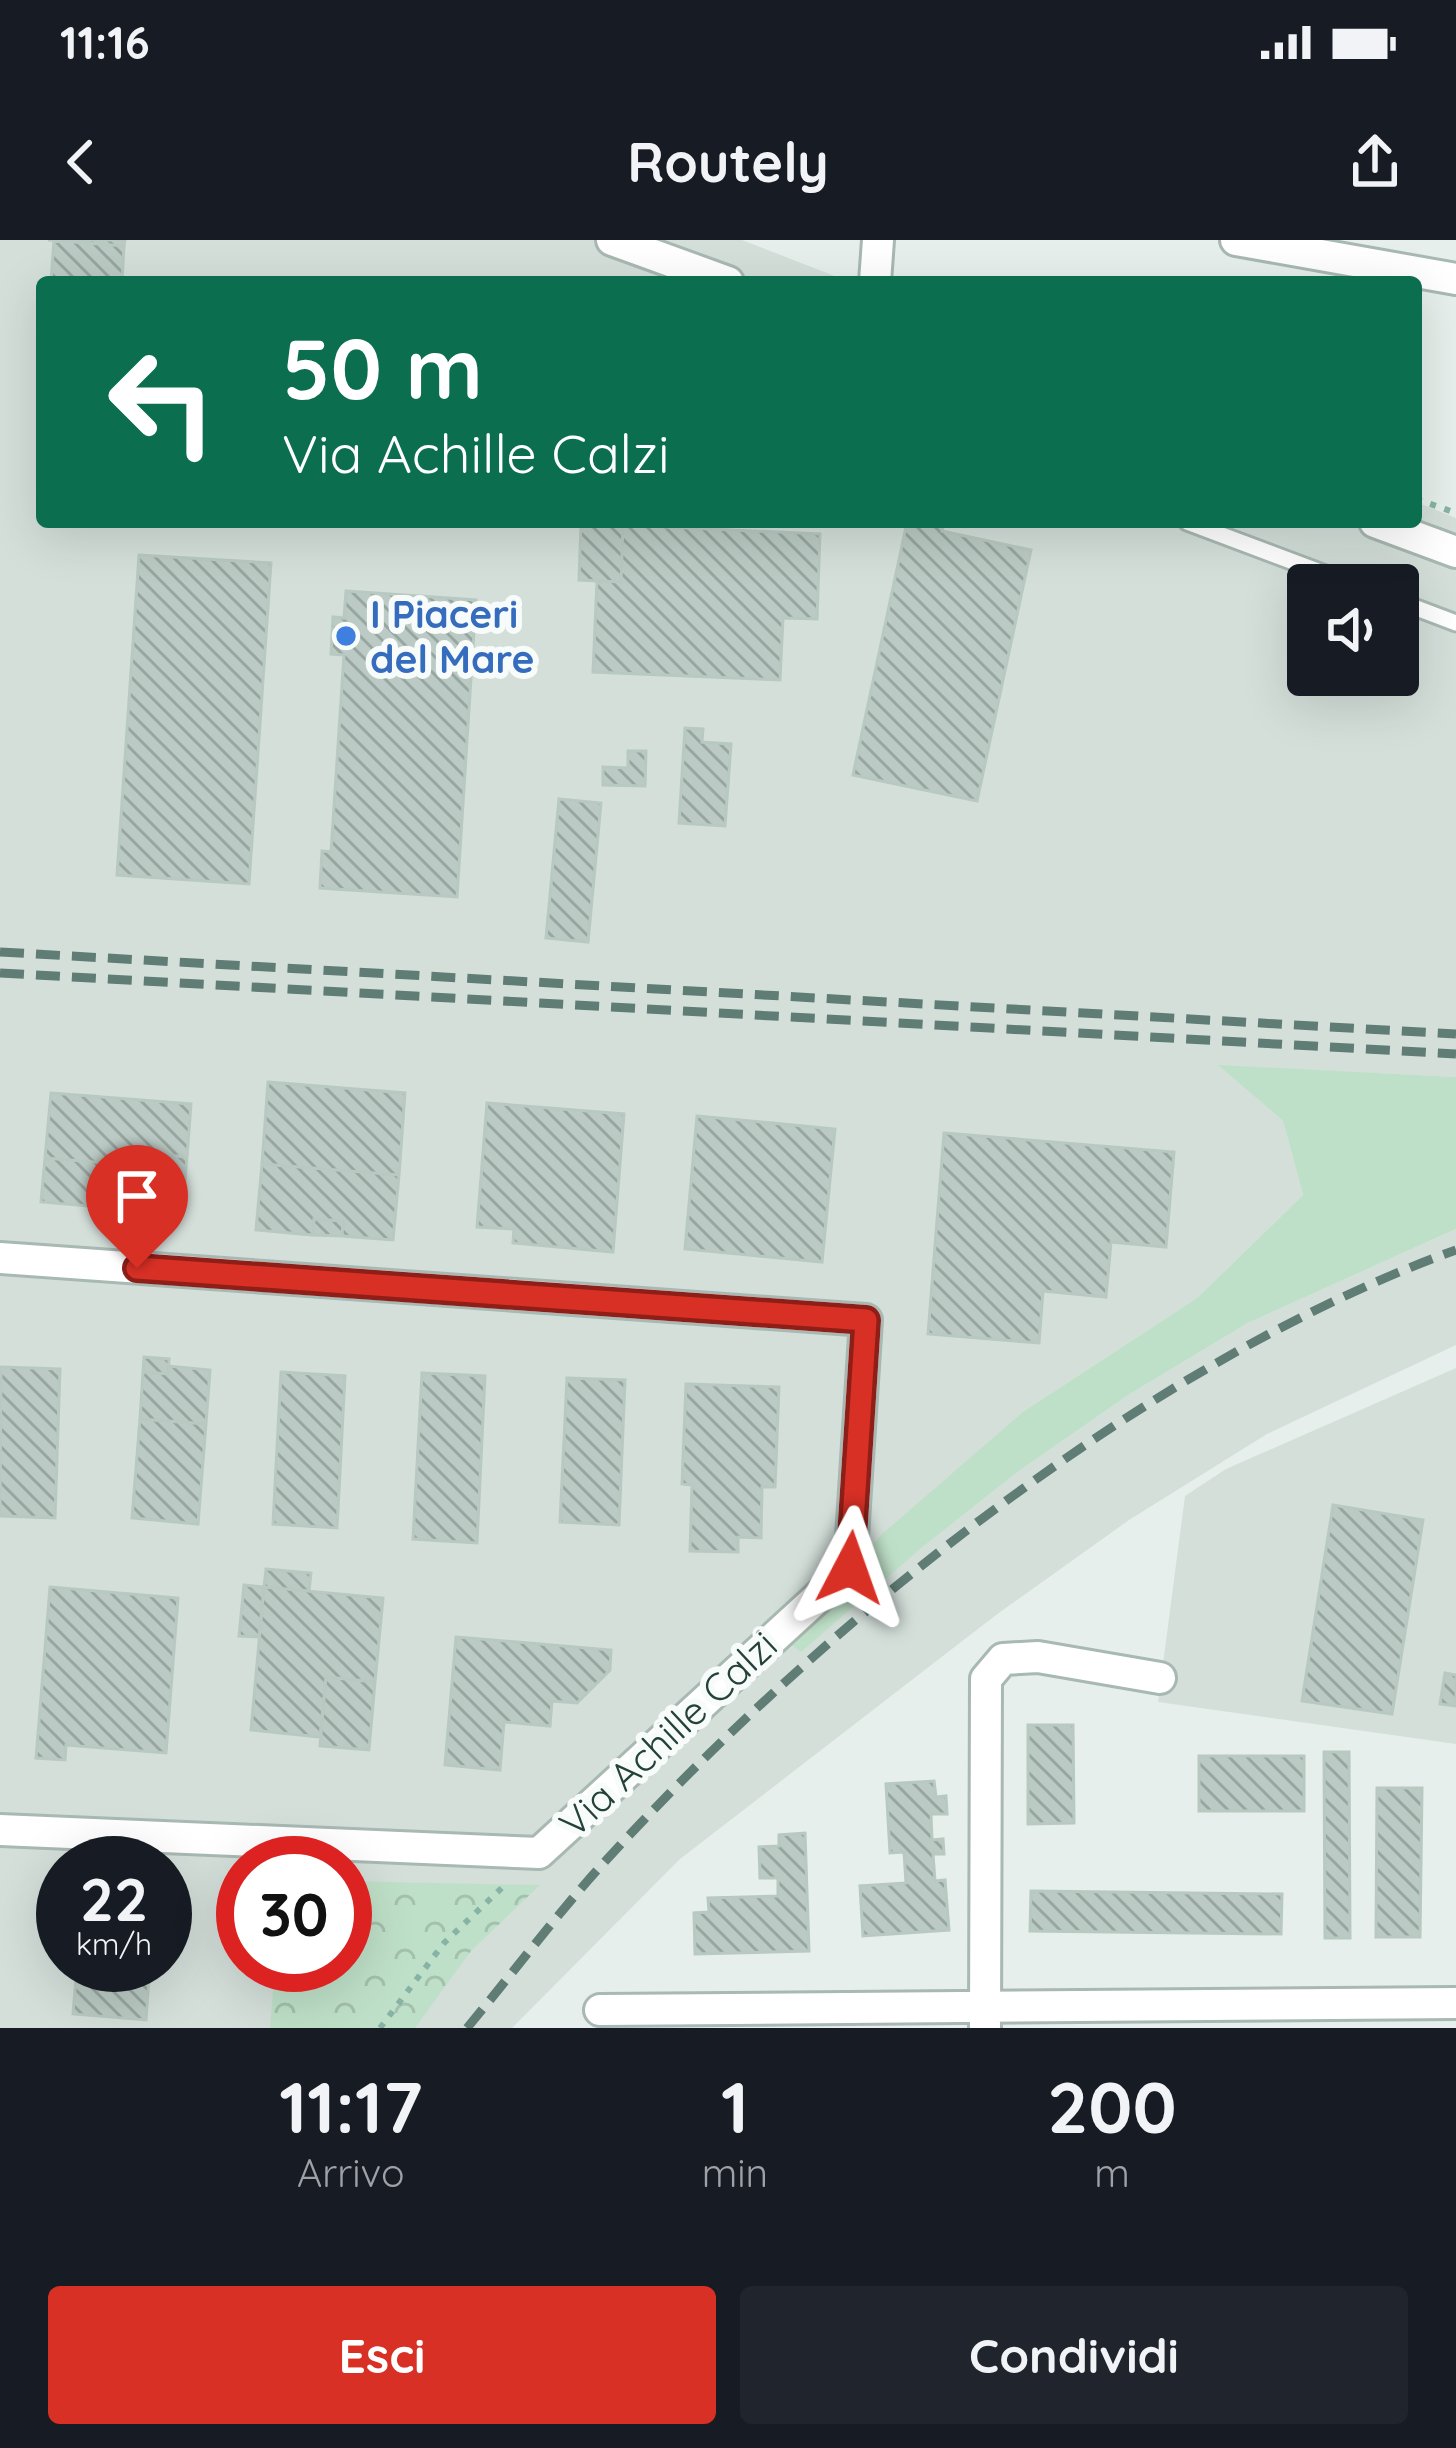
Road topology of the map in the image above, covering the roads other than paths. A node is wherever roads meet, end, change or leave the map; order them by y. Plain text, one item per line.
1 (612, 240) edge
2 (878, 240) edge
3 (1236, 240) edge
4 (711, 276) edge
5 (875, 276) edge
6 (1456, 279) edge
7 (1203, 528) edge
8 (1391, 528) edge
9 (1456, 552) edge
10 (1299, 564) edge
11 (1419, 609) edge
12 (1456, 622) edge
13 (0, 1258) edge
14 (1160, 1678) dead end
15 (0, 1830) edge
16 (1456, 2003) edge
17 (600, 2010) dead end
18 (985, 2017) edge

1 - 4 street
2 - 5 street
3 - 6 street
7 - 10 lane
8 - 9 street
11 - 12 lane
13 - 15 street, Via Achille Calzi
14 - 18 street
16 - 18 street
17 - 18 street

